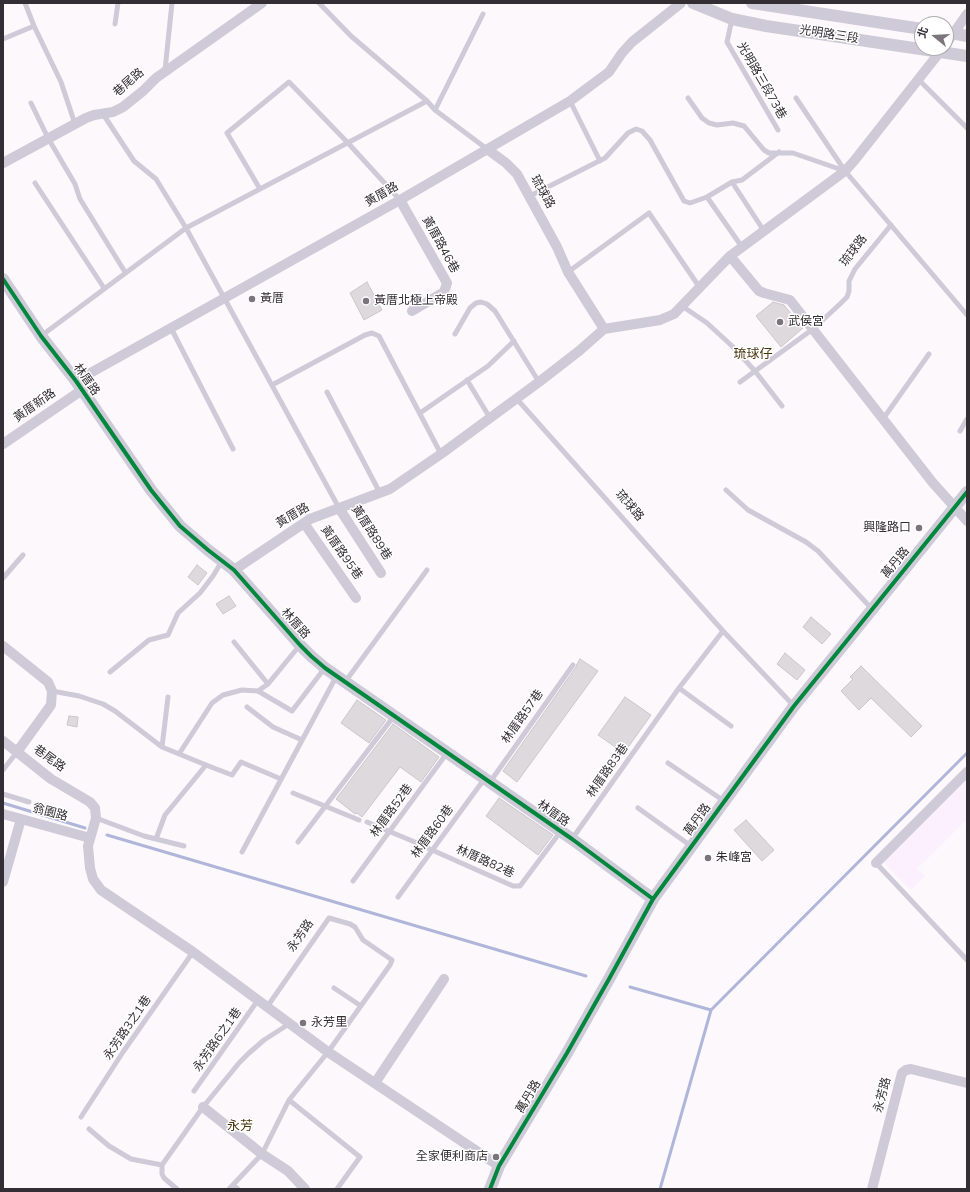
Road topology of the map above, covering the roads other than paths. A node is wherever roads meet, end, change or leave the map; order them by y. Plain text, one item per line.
1 (25, 3) edge
2 (118, 3) edge
3 (172, 3) edge
4 (262, 3) edge
5 (319, 3) edge
6 (681, 3) edge
7 (693, 3) edge
8 (752, 3) edge
9 (484, 14) dead end
10 (967, 14) edge
11 (732, 19) junction
12 (115, 24) dead end
13 (34, 26) junction
14 (914, 28) edge
15 (954, 29) edge
16 (954, 34) edge
17 (967, 36) edge
18 (3, 39) edge
19 (914, 44) edge
20 (954, 52) edge
21 (937, 56) edge
22 (967, 56) edge
23 (165, 71) junction
24 (918, 79) junction
25 (688, 98) dead end
26 (796, 98) dead end
27 (427, 101) junction
28 (570, 101) junction
29 (31, 103) dead end
30 (435, 110) junction
31 (103, 113) junction
32 (75, 124) junction
33 (967, 128) edge
34 (778, 130) dead end
35 (48, 138) junction
36 (348, 143) junction
37 (487, 149) junction
38 (779, 152) junction
39 (600, 161) junction
40 (3, 163) edge
41 (845, 171) junction
42 (732, 182) junction
43 (35, 183) dead end
44 (260, 189) junction
45 (530, 196) junction
46 (707, 197) junction
47 (400, 200) junction
48 (891, 225) junction
49 (186, 228) junction
50 (764, 231) junction
51 (742, 247) junction
52 (730, 256) junction
53 (125, 272) junction
54 (568, 272) junction
55 (3, 279) edge
56 (104, 288) junction
57 (700, 288) junction
58 (224, 299) junction
59 (682, 306) junction
60 (412, 311) dead end
61 (967, 315) edge
62 (171, 328) junction
63 (604, 329) junction
64 (813, 329) junction
65 (455, 334) dead end
66 (41, 336) junction
67 (514, 341) junction
68 (929, 354) dead end
69 (755, 371) junction
70 (467, 380) junction
71 (539, 382) junction
72 (740, 382) dead end
73 (272, 385) junction
74 (79, 386) junction
75 (327, 392) dead end
76 (516, 398) junction
77 (782, 406) dead end
78 (420, 413) junction
79 (490, 418) junction
80 (883, 419) junction
81 (967, 419) edge
82 (960, 431) dead end
83 (3, 444) edge
84 (233, 449) dead end
85 (441, 454) junction
86 (726, 490) dead end
87 (967, 492) edge
88 (380, 493) junction
89 (339, 508) junction
90 (954, 508) junction
91 (967, 521) edge
92 (304, 522) junction
93 (23, 555) dead end
94 (222, 561) junction
95 (234, 570) junction
96 (427, 570) dead end
97 (381, 573) dead end
98 (3, 578) edge
99 (356, 598) dead end
100 (872, 609) junction
101 (723, 631) junction
102 (234, 642) dead end
103 (300, 645) junction
104 (3, 646) edge
105 (573, 665) dead end
106 (325, 668) junction
107 (110, 672) dead end
108 (341, 679) junction
109 (268, 684) junction
110 (679, 688) junction
111 (52, 691) junction
112 (258, 691) junction
113 (168, 697) dead end
114 (794, 706) junction
115 (247, 707) dead end
116 (394, 716) junction
117 (731, 726) dead end
118 (302, 740) junction
119 (3, 741) edge
120 (162, 747) junction
121 (17, 752) junction
122 (448, 752) junction
123 (179, 754) junction
124 (668, 763) dead end
125 (206, 765) junction
126 (3, 770) edge
127 (967, 772) edge
128 (281, 779) junction
129 (487, 780) junction
130 (293, 793) dead end
131 (3, 794) edge
132 (724, 801) junction
133 (29, 802) dead end
134 (325, 806) junction
135 (638, 808) dead end
136 (3, 814) edge
137 (96, 818) junction
138 (21, 819) junction
139 (359, 820) dead end
140 (367, 822) dead end
141 (389, 831) junction
142 (561, 831) junction
143 (90, 838) junction
144 (156, 839) junction
145 (572, 839) junction
146 (298, 842) dead end
147 (417, 843) dead end
148 (184, 846) dead end
149 (423, 846) dead end
150 (691, 847) junction
151 (433, 850) junction
152 (242, 852) dead end
153 (876, 863) joint
154 (3, 882) edge
155 (353, 882) dead end
156 (398, 896) dead end
157 (653, 899) junction
158 (193, 952) junction
159 (967, 960) edge
160 (444, 979) dead end
161 (334, 988) dead end
162 (258, 1000) junction
163 (361, 1006) junction
164 (267, 1007) junction
165 (289, 1024) junction
166 (328, 1052) junction
167 (375, 1083) junction
168 (967, 1083) edge
169 (194, 1091) dead end
170 (289, 1100) junction
171 (203, 1107) junction
172 (81, 1116) dead end
173 (89, 1129) dead end
174 (262, 1154) junction
175 (162, 1165) junction
176 (499, 1166) junction
177 (231, 1187) edge
178 (177, 1189) edge
179 (238, 1189) edge
180 (304, 1189) edge
181 (337, 1189) edge
182 (490, 1189) edge
183 (872, 1189) edge

1 - 13 lane
2 - 12 lane
3 - 23 lane
4 - 23 street, 巷尾路
5 - 27 lane
6 - 28 street, 黃厝路
7 - 11 street, 光明路三段
8 - 14 street, 光明路三段
9 - 30 lane
10 - 15 street
11 - 19 street, 光明路三段
11 - 34 lane, 光明路三段73巷
13 - 18 lane
13 - 32 lane
16 - 17 street
20 - 22 street, 光明路三段
21 - 24 street
23 - 31 street, 巷尾路
24 - 33 lane
24 - 41 street
25 - 38 lane
26 - 41 lane
27 - 30 lane
27 - 36 lane
28 - 37 street, 黃厝路
28 - 39 lane
29 - 35 lane
30 - 37 lane
31 - 32 street, 巷尾路
31 - 49 lane
32 - 35 street, 巷尾路
35 - 40 street, 巷尾路
35 - 53 lane
36 - 44 lane
36 - 44 lane
36 - 47 lane
37 - 45 street, 琉球路
37 - 47 street, 黃厝路
38 - 41 lane
38 - 42 lane
39 - 45 lane
39 - 46 lane
41 - 48 lane
41 - 50 street
42 - 46 lane
42 - 50 lane
43 - 56 lane
44 - 49 lane
45 - 54 street, 琉球路
46 - 51 lane
47 - 58 street, 黃厝路
47 - 60 street, 黃厝路46巷
48 - 61 lane
48 - 64 lane, 琉球路
49 - 53 lane
49 - 58 lane
50 - 51 street
51 - 52 street
52 - 57 street
52 - 64 street
53 - 56 lane
54 - 57 lane
54 - 63 street, 琉球路
55 - 66 street, 林厝路
56 - 66 lane
57 - 59 street
58 - 62 street, 黃厝路
58 - 73 lane
59 - 63 street
59 - 69 lane
62 - 74 street, 黃厝路
62 - 84 lane
63 - 71 street, 黃厝路
64 - 69 lane, 琉球路
64 - 80 street
65 - 67 lane
66 - 74 street, 林厝路
67 - 70 lane
67 - 71 lane
68 - 80 lane
69 - 72 lane, 琉球路
69 - 77 lane
70 - 78 lane
70 - 79 lane
71 - 76 street, 黃厝路
73 - 78 lane
73 - 89 lane
74 - 83 street, 黃厝新路
74 - 94 street, 林厝路
75 - 88 lane
76 - 79 street, 黃厝路
76 - 101 lane, 琉球路
78 - 85 lane
79 - 85 street, 黃厝路
80 - 90 street
81 - 82 lane
85 - 88 street, 黃厝路
86 - 100 lane
87 - 90 street, 萬丹路
88 - 89 street, 黃厝路
89 - 92 street, 黃厝路
89 - 97 street, 黃厝路89巷
90 - 91 street
90 - 100 street, 萬丹路
92 - 95 street, 黃厝路
92 - 99 street, 黃厝路95巷
93 - 98 lane
94 - 95 street, 林厝路
94 - 107 lane
95 - 103 street, 林厝路
96 - 108 lane
100 - 114 street, 萬丹路
101 - 110 lane
101 - 114 lane, 琉球路
102 - 109 lane
103 - 106 street, 林厝路
103 - 109 lane, 林厝路
104 - 111 street
105 - 129 lane, 林厝路57巷
106 - 108 street, 林厝路
106 - 112 lane
108 - 116 street, 林厝路
108 - 118 lane
109 - 112 lane, 林厝路
110 - 117 lane
110 - 145 lane, 林厝路83巷
111 - 120 lane
111 - 121 street, 巷尾路
112 - 123 lane
113 - 120 lane
114 - 132 street, 萬丹路
115 - 118 lane
116 - 122 street, 林厝路
116 - 134 lane
118 - 128 lane
119 - 121 street
120 - 123 lane
121 - 126 lane
121 - 137 street, 巷尾路
122 - 129 street, 林厝路
122 - 141 lane, 林厝路52巷
123 - 125 lane
124 - 132 lane
125 - 128 lane
125 - 144 lane
127 - 153 street
128 - 152 lane
129 - 142 street, 林厝路
129 - 151 lane, 林厝路60巷
130 - 134 lane
131 - 133 lane
132 - 150 street, 萬丹路
134 - 139 lane
134 - 146 lane
135 - 150 lane
136 - 138 street, 翁園路
137 - 143 street
137 - 144 lane
138 - 143 street, 翁園路
138 - 154 street
140 - 141 lane
141 - 147 lane
141 - 155 lane, 林厝路52巷
142 - 145 street, 林厝路
142 - 151 lane, 林厝路82巷
143 - 158 street
144 - 148 lane
145 - 157 street, 林厝路
149 - 151 lane, 林厝路82巷
150 - 157 street, 萬丹路
151 - 156 lane, 林厝路60巷
153 - 159 lane
157 - 176 street, 萬丹路
158 - 162 street
158 - 172 lane, 永芳路3之1巷
160 - 167 street
161 - 163 lane
162 - 164 street
162 - 169 lane, 永芳路6之1巷
163 - 164 lane, 永芳路
163 - 166 lane, 永芳路
164 - 165 street
165 - 166 street
165 - 171 lane
166 - 167 street
166 - 170 lane, 永芳路
167 - 176 street
168 - 183 street, 永芳路
170 - 174 lane, 永芳路
170 - 181 lane
171 - 174 street
171 - 175 lane
173 - 175 lane
174 - 177 lane, 永芳路
174 - 180 street
175 - 178 lane
176 - 182 street, 萬丹路
177 - 179 lane

